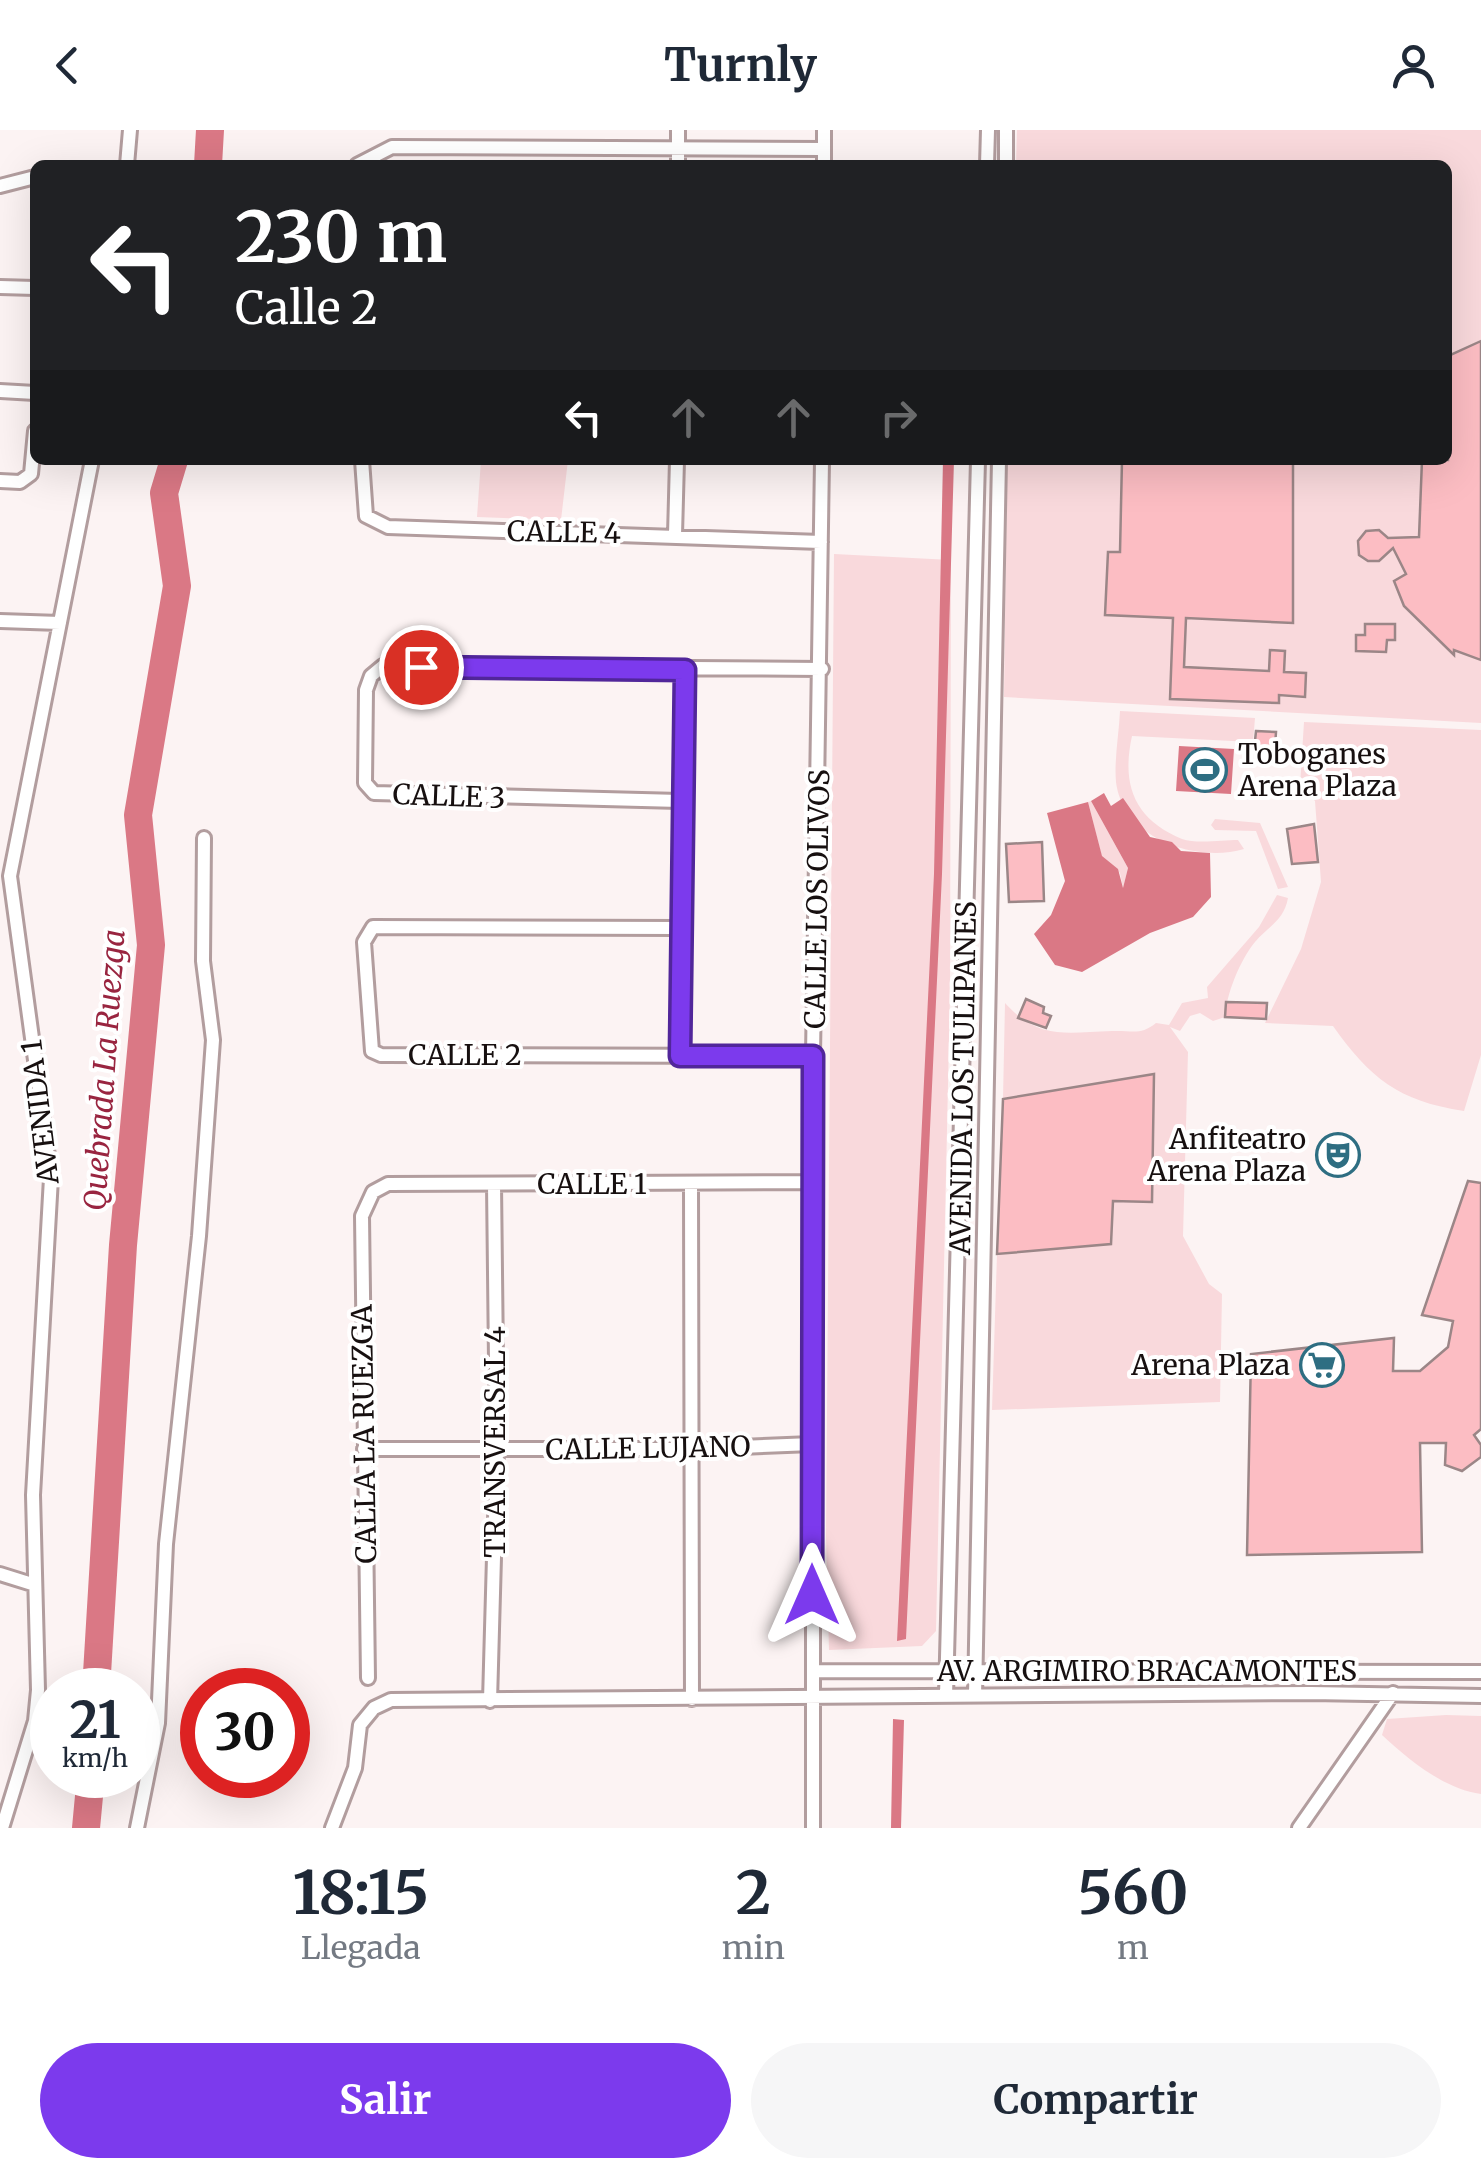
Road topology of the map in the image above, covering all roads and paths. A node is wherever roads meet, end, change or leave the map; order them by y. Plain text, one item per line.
1 (130, 130) edge
2 (678, 130) edge
3 (824, 130) edge
4 (988, 130) edge
5 (1006, 130) edge
6 (678, 146) junction
7 (824, 149) junction
8 (127, 160) edge
9 (367, 160) edge
10 (678, 160) edge
11 (824, 160) edge
12 (986, 160) edge
13 (1006, 160) edge
14 (30, 178) edge
15 (0, 186) edge
16 (0, 287) edge
17 (30, 288) edge
18 (0, 392) edge
19 (30, 393) edge
20 (32, 465) edge
21 (91, 465) edge
22 (362, 465) edge
23 (676, 465) edge
24 (822, 465) edge
25 (978, 465) edge
26 (999, 465) edge
27 (0, 481) edge
28 (676, 535) junction
29 (821, 542) junction
30 (0, 621) edge
31 (60, 623) junction
32 (822, 669) junction
33 (685, 670) junction
34 (680, 802) junction
35 (204, 838) dead end
36 (679, 928) junction
37 (680, 1056) junction
38 (813, 1056) junction
39 (962, 1137) junction
40 (988, 1138) junction
41 (813, 1182) junction
42 (494, 1184) junction
43 (691, 1184) junction
44 (373, 1192) joint
45 (812, 1444) junction
46 (364, 1449) junction
47 (498, 1449) junction
48 (693, 1449) junction
49 (0, 1574) edge
50 (32, 1584) junction
51 (812, 1670) junction
52 (947, 1672) junction
53 (976, 1672) junction
54 (1481, 1672) edge
55 (368, 1678) dead end
56 (1393, 1694) junction
57 (946, 1696) junction
58 (975, 1696) junction
59 (1481, 1696) edge
60 (813, 1697) junction
61 (692, 1698) junction
62 (490, 1701) junction
63 (2, 1828) edge
64 (137, 1828) edge
65 (332, 1828) edge
66 (813, 1828) edge
67 (1299, 1828) edge

1 - 8 street
2 - 6 street
3 - 7 street
4 - 12 street
5 - 13 street
6 - 7 street
6 - 9 street
6 - 10 street
7 - 11 street
14 - 15 street
16 - 17 street
18 - 19 street
20 - 27 street
21 - 31 street, AVENIDA 1
22 - 28 street, CALLE 4
23 - 28 street
24 - 29 street, CALLE LOS OLIVOS
25 - 39 street, AVENIDA LOS TULIPANES
26 - 40 street, AVENIDA LOS TULIPANES
28 - 29 street, CALLE 4
29 - 32 street, CALLE LOS OLIVOS
30 - 31 street
31 - 50 street, AVENIDA 1
32 - 33 street, CALLE 3
32 - 38 street, CALLE LOS OLIVOS
33 - 34 street
33 - 34 street, CALLE 3
34 - 36 street
35 - 64 street
36 - 37 street
36 - 37 street, CALLE 2
37 - 38 street, CALLE 2
38 - 41 street, CALLE LOS OLIVOS
39 - 40 street
39 - 52 street, AVENIDA LOS TULIPANES
40 - 53 street, AVENIDA LOS TULIPANES
41 - 43 street, CALLE 1
41 - 45 street, CALLE LOS OLIVOS
42 - 43 street, CALLE 1
42 - 44 street, CALLE 1
42 - 47 street, TRANSVERSAL 4
43 - 48 street
44 - 46 street, CALLA LA RUEZGA
45 - 48 street, CALLE LUJANO
45 - 51 street, CALLE LOS OLIVOS
46 - 47 street, CALLE LUJANO
46 - 55 street, CALLA LA RUEZGA
47 - 48 street, CALLE LUJANO
47 - 62 street, TRANSVERSAL 4
48 - 61 street
49 - 50 street
50 - 63 street, AVENIDA 1
51 - 52 street, AV. ARGIMIRO BRACAMONTES
51 - 60 street, CALLE LOS OLIVOS
52 - 53 street, AV. ARGIMIRO BRACAMONTES
52 - 57 street, AVENIDA LOS TULIPANES
53 - 54 street, AV. ARGIMIRO BRACAMONTES
53 - 58 street, AVENIDA LOS TULIPANES
56 - 58 street
56 - 59 street
56 - 67 street
57 - 58 street
57 - 60 street
60 - 61 street
60 - 66 street, CALLE LOS OLIVOS
61 - 62 street
62 - 65 street

